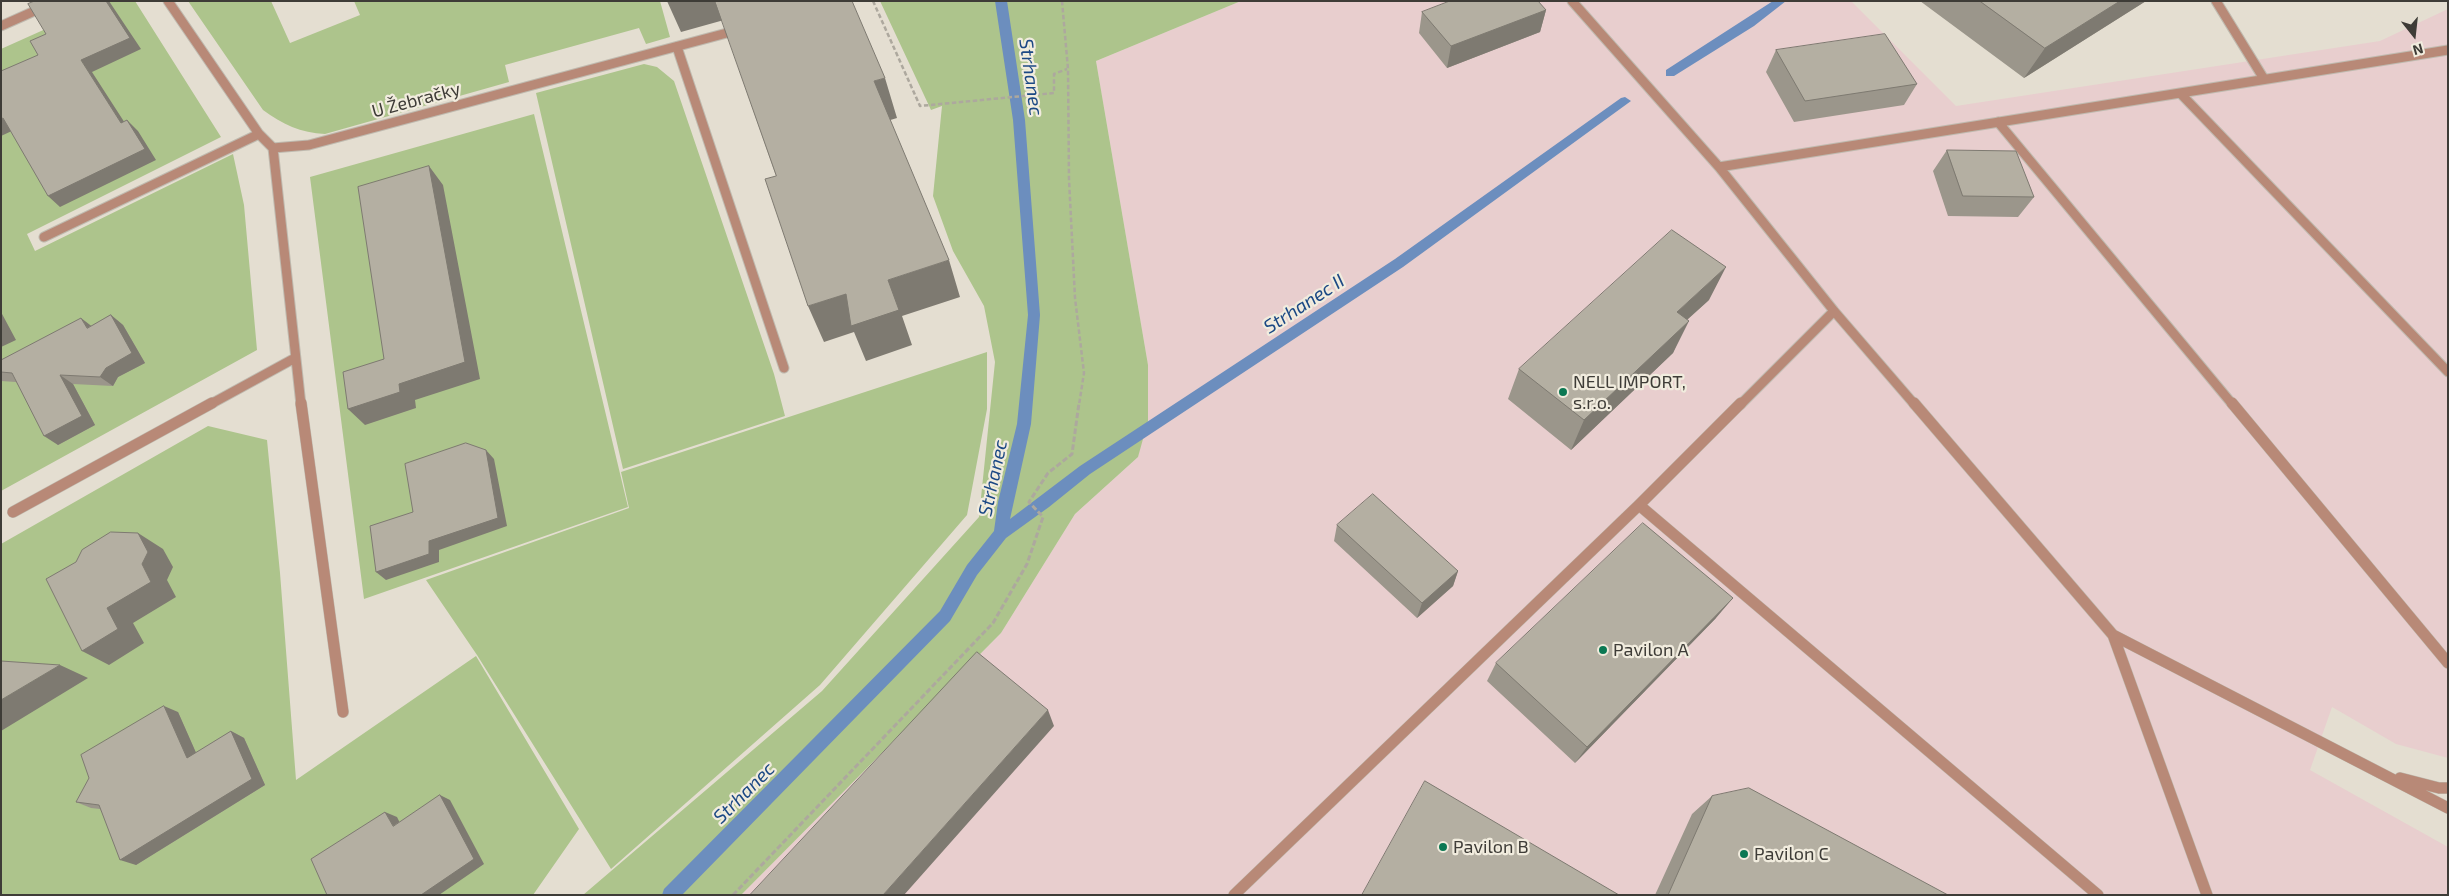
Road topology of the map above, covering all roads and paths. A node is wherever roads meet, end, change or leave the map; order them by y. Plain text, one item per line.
1 (57, 1) edge
2 (168, 1) edge
3 (873, 1) edge
4 (1062, 1) edge
5 (1572, 1) edge
6 (2216, 1) edge
7 (1, 26) edge
8 (740, 30) edge
9 (677, 47) junction
10 (2448, 50) edge
11 (1068, 69) junction
12 (2264, 80) junction
13 (2180, 93) junction
14 (1998, 122) junction
15 (258, 134) junction
16 (273, 148) junction
17 (1719, 167) junction
18 (44, 237) dead end
19 (1834, 311) junction
20 (295, 358) junction
21 (784, 368) dead end
22 (2448, 372) edge
23 (1639, 505) junction
24 (13, 512) dead end
25 (2113, 634) junction
26 (2448, 663) edge
27 (342, 712) dead end
28 (2385, 774) junction
29 (2448, 788) edge
30 (2448, 808) edge
31 (1246, 890) edge
32 (733, 895) edge
33 (1234, 895) edge
34 (2098, 895) edge
35 (2207, 895) edge

1 - 7 street
2 - 15 street
3 - 11 path
4 - 11 path
5 - 17 street
6 - 12 street
8 - 9 street, U Žebračky
9 - 16 street, U Žebračky
9 - 21 street
10 - 12 street
11 - 32 path
12 - 13 street
13 - 14 street
13 - 22 street
14 - 17 street
14 - 26 street
15 - 16 street
15 - 18 street
16 - 20 street
17 - 19 street
19 - 23 street
19 - 25 street
20 - 24 street
20 - 27 street
23 - 31 street
23 - 34 street
25 - 28 street
25 - 35 street
28 - 29 street
28 - 30 street
31 - 33 street

